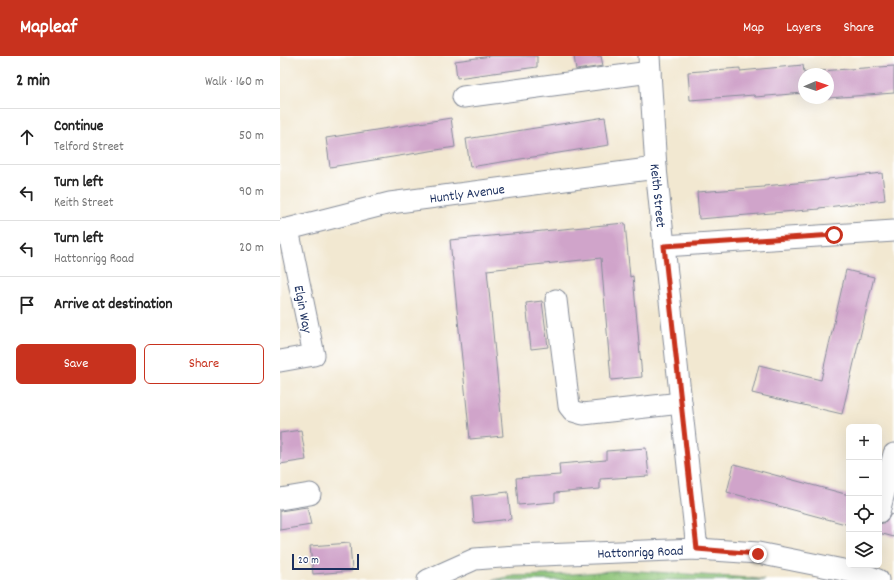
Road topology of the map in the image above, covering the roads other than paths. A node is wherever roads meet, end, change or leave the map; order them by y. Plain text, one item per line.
1 (649, 64) edge
2 (463, 97) dead end
3 (656, 168) junction
4 (284, 229) edge
5 (894, 231) edge
6 (664, 246) junction
7 (556, 300) dead end
8 (280, 361) edge
9 (681, 403) junction
10 (894, 454) edge
11 (310, 494) dead end
12 (280, 499) edge
13 (882, 500) edge
14 (697, 549) junction
15 (869, 573) edge
16 (428, 580) edge

1 - 2 street
1 - 3 street, Keith Street
3 - 4 street, Huntly Avenue
3 - 6 street, Keith Street
4 - 8 street, Elgin Way
5 - 6 street
6 - 9 street, Keith Street
7 - 9 street
9 - 14 street, Keith Street
10 - 13 street
11 - 12 street
14 - 15 street, Hattonrigg Road
14 - 16 street, Hattonrigg Road

